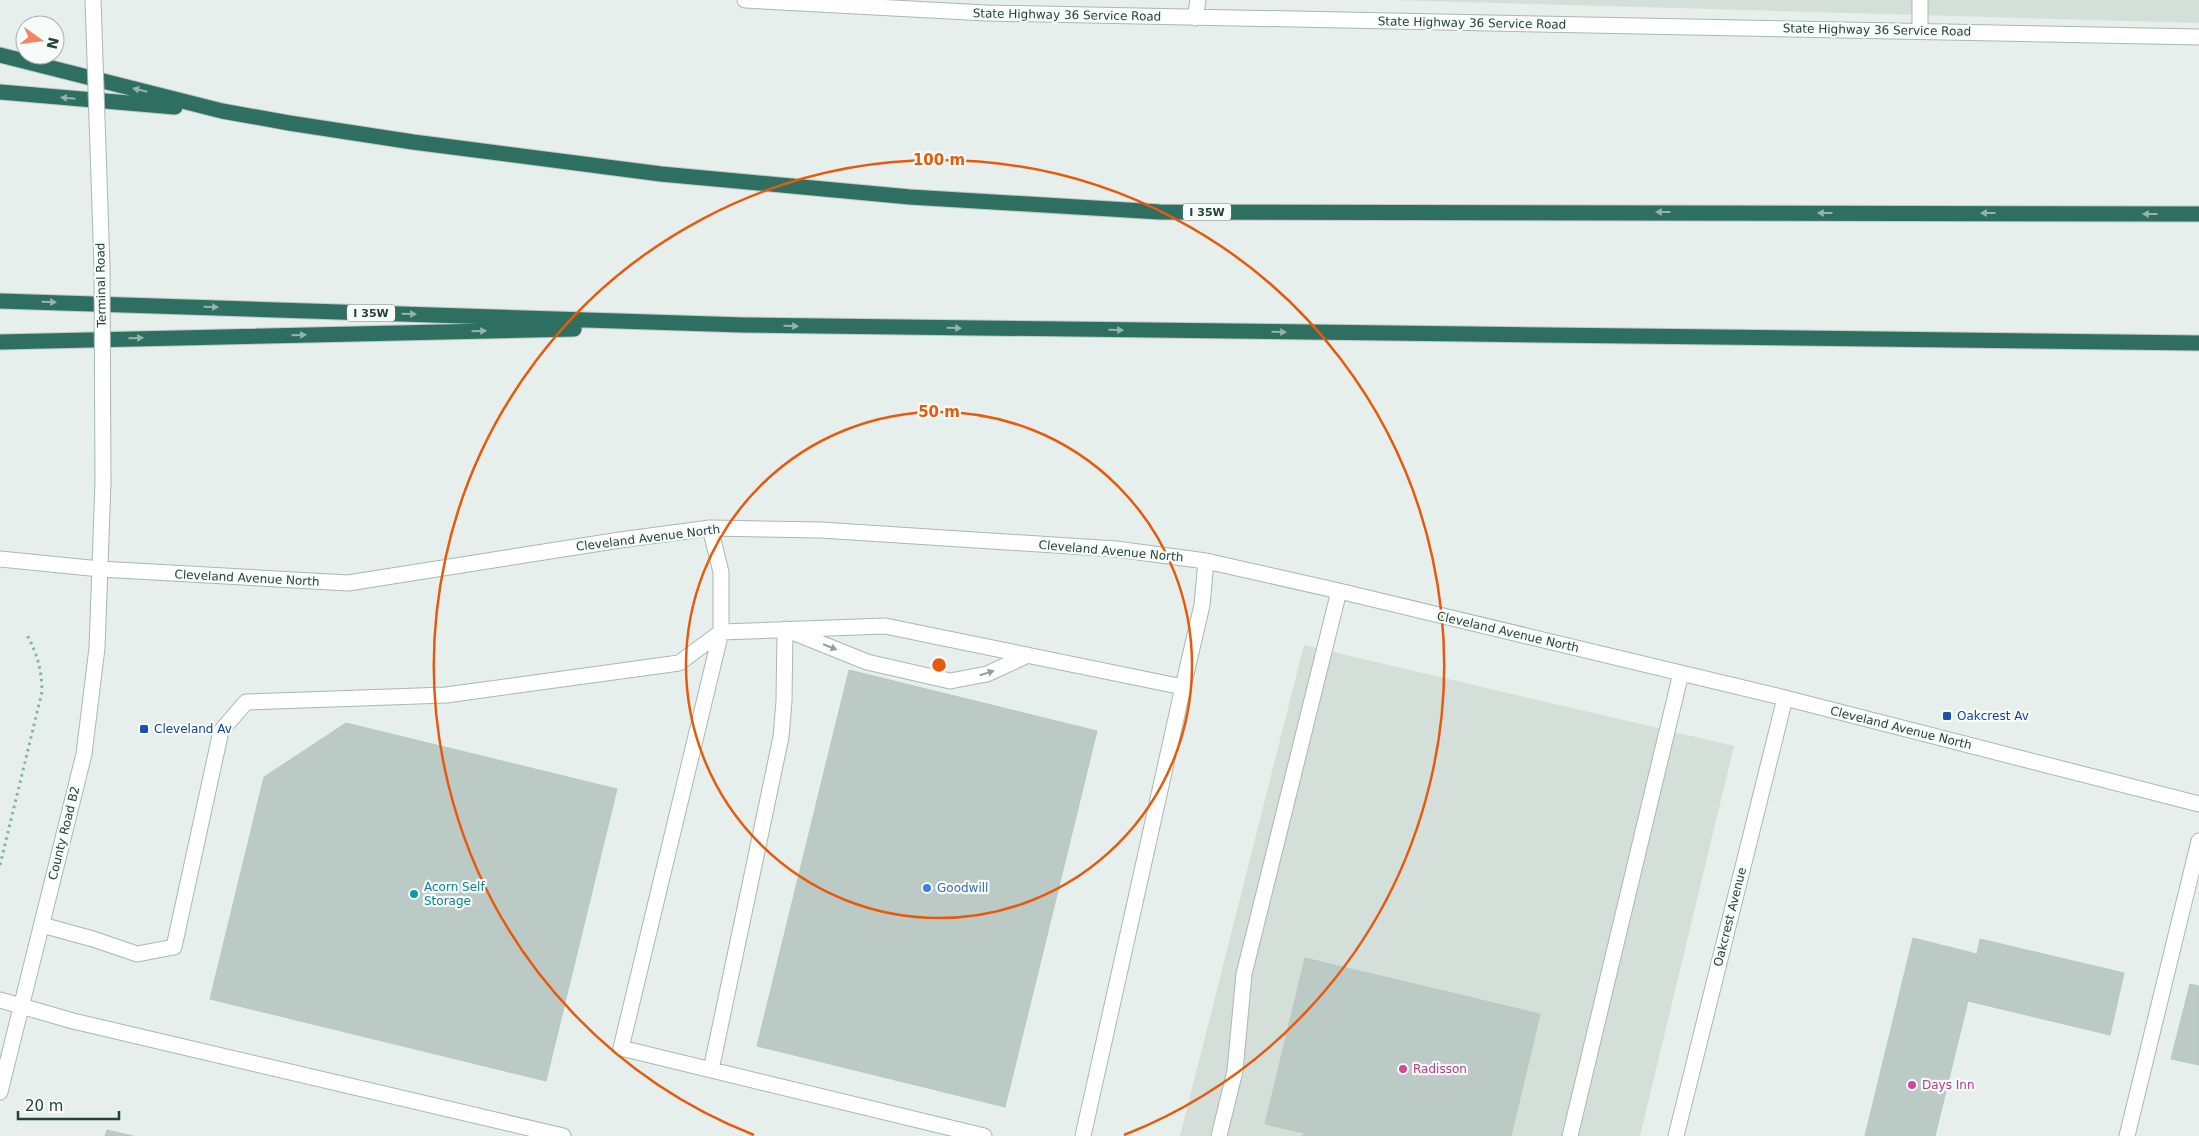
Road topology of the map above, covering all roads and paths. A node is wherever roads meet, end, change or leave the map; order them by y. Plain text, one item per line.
1 (93, 0) edge
2 (745, 0) edge
3 (1198, 0) edge
4 (1920, 0) edge
5 (1195, 18) junction
6 (1920, 31) junction
7 (2199, 37) edge
8 (0, 55) edge
9 (0, 92) edge
10 (222, 110) junction
11 (2199, 214) edge
12 (0, 301) edge
13 (742, 325) junction
14 (0, 342) edge
15 (2199, 343) edge
16 (710, 528) junction
17 (0, 558) edge
18 (1206, 561) junction
19 (100, 569) junction
20 (1339, 592) junction
21 (785, 629) junction
22 (721, 632) junction
23 (26, 633) dead end
24 (1028, 655) junction
25 (1681, 673) junction
26 (1183, 687) junction
27 (1785, 698) junction
28 (2199, 804) edge
29 (2199, 841) edge
30 (0, 865) edge
31 (42, 925) junction
32 (0, 1000) edge
33 (21, 1008) junction
34 (711, 1070) junction
35 (1, 1085) edge
36 (563, 1136) edge
37 (984, 1136) edge
38 (1083, 1136) edge
39 (1219, 1136) edge
40 (1570, 1136) edge
41 (1676, 1136) edge
42 (2127, 1136) edge

1 - 19 street, Terminal Road, bridge
2 - 5 street, State Highway 36 Service Road
3 - 5 street
4 - 6 street
5 - 6 street, State Highway 36 Service Road
6 - 7 street, State Highway 36 Service Road
10 -> 8 highway, I 35W
10 -> 9 highway
11 -> 10 highway, I 35W
12 -> 13 highway, I 35W
14 -> 13 highway
13 -> 15 highway, I 35W
16 - 18 street, Cleveland Avenue North
16 - 19 street, Cleveland Avenue North
16 - 22 street
17 - 19 street, Cleveland Avenue North
18 - 20 street, Cleveland Avenue North
18 - 26 street
19 - 31 street, County Road B2
20 - 25 street, Cleveland Avenue North
20 - 39 street
21 - 22 street
21 - 24 street
21 -> 24 street
21 - 34 street
22 - 31 street
22 - 34 street
23 - 30 path
24 - 26 street
25 - 27 street, Cleveland Avenue North
25 - 40 street
26 - 38 street
27 - 28 street, Cleveland Avenue North
27 - 41 street, Oakcrest Avenue
29 - 42 street
31 - 33 street, County Road B2
32 - 33 street
33 - 35 street, County Road B2
33 - 36 street
34 - 37 street

